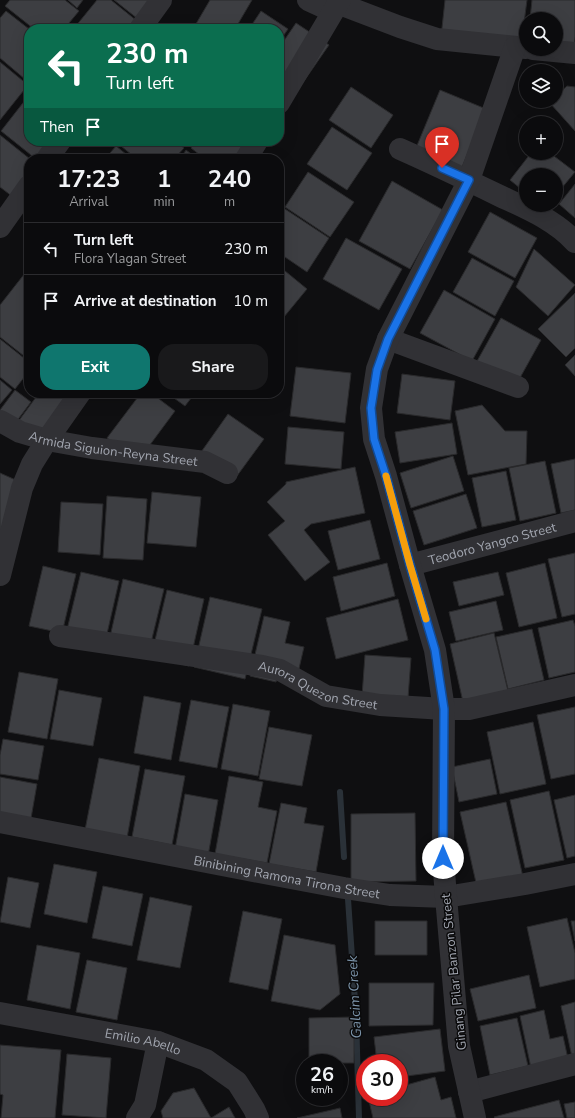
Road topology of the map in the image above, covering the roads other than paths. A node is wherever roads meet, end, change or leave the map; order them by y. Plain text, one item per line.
1 (161, 0) edge
2 (308, 0) edge
3 (336, 5) edge
4 (144, 24) edge
5 (519, 47) edge
6 (563, 52) edge
7 (575, 53) edge
8 (522, 56) edge
9 (284, 95) edge
10 (400, 149) dead end
11 (469, 180) junction
12 (24, 193) edge
13 (0, 228) edge
14 (575, 242) edge
15 (388, 339) junction
16 (518, 387) dead end
17 (76, 398) edge
18 (0, 421) edge
19 (47, 440) junction
20 (227, 473) dead end
21 (575, 521) edge
22 (410, 565) junction
23 (0, 575) edge
24 (60, 636) dead end
25 (575, 685) edge
26 (444, 709) junction
27 (0, 822) edge
28 (575, 874) edge
29 (446, 897) junction
30 (0, 1013) edge
31 (158, 1042) junction
32 (575, 1064) edge
33 (469, 1092) junction
34 (138, 1118) edge
35 (258, 1118) edge
36 (475, 1118) edge

1 - 4 street
2 - 3 street
3 - 5 street
3 - 9 street
6 - 7 street
8 - 11 street, Ginang Pilar Banzon Street
10 - 11 street
11 - 14 street
11 - 15 street, Ginang Pilar Banzon Street
12 - 13 street
15 - 16 street
15 - 22 street, Ginang Pilar Banzon Street
17 - 19 street
18 - 19 street, Armida Siguion-Reyna Street
19 - 20 street, Armida Siguion-Reyna Street
19 - 23 street
21 - 22 street, Teodoro Yangco Street
22 - 26 street, Ginang Pilar Banzon Street
24 - 26 street, Aurora Quezon Street
25 - 26 street, Aurora Quezon Street
26 - 29 street, Ginang Pilar Banzon Street
27 - 29 street, Binibining Ramona Tirona Street
28 - 29 street, Binibining Ramona Tirona Street
29 - 33 street, Ginang Pilar Banzon Street
30 - 31 street, Emilio Abello
31 - 34 street
31 - 35 street, Emilio Abello
32 - 33 street
33 - 36 street, Ginang Pilar Banzon Street

